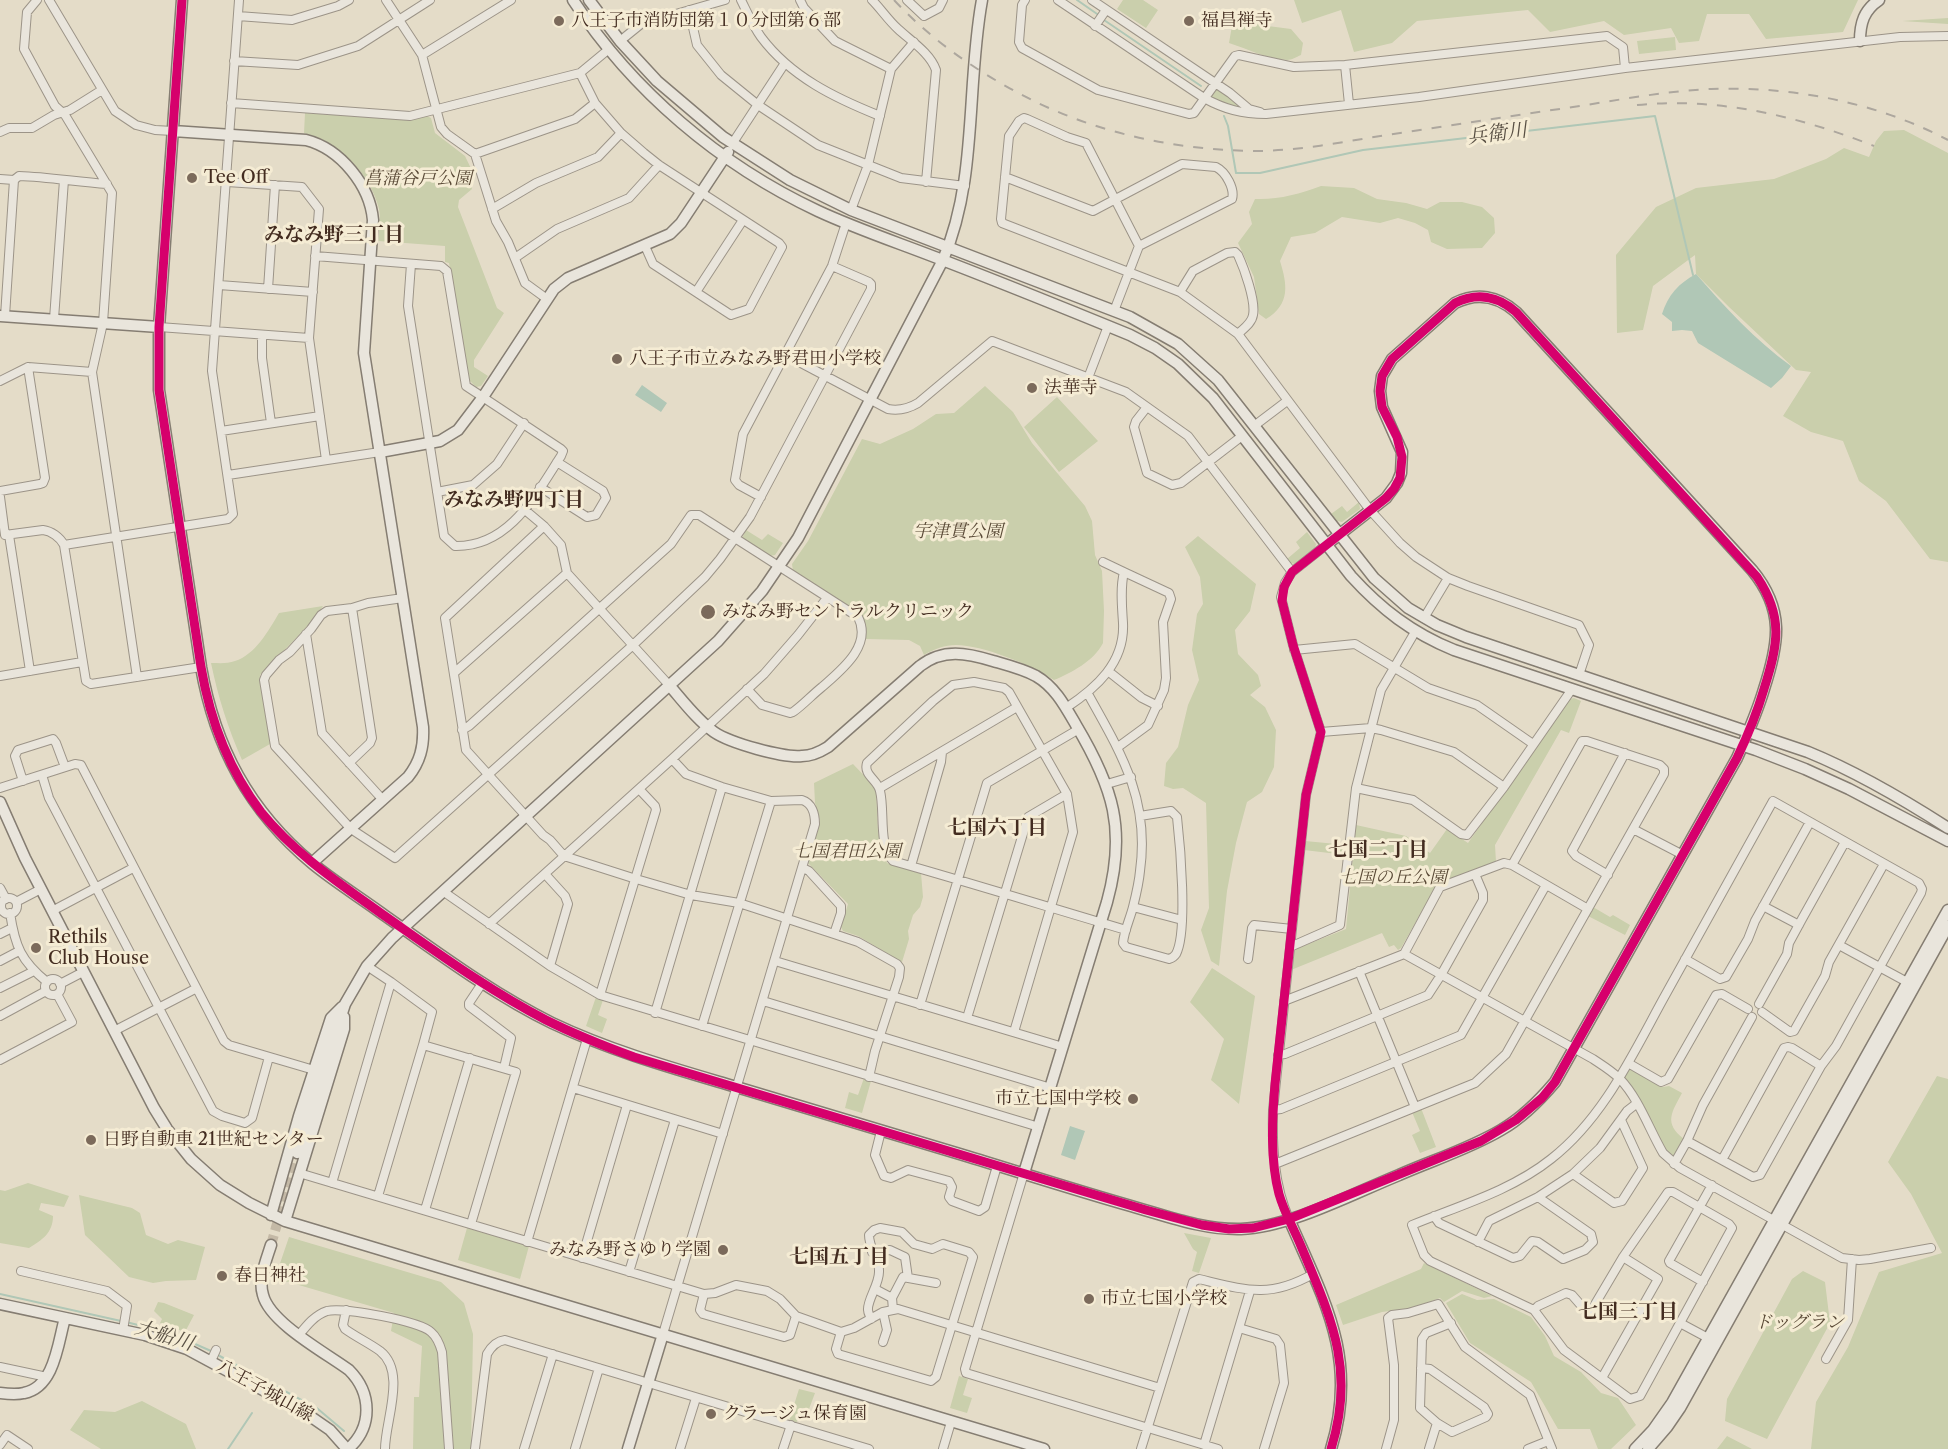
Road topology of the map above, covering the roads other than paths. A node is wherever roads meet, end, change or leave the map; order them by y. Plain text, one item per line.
1 (37, 0) edge
2 (50, 0) edge
3 (182, 0) edge
4 (239, 0) edge
5 (349, 0) edge
6 (386, 0) edge
7 (430, 0) edge
8 (510, 0) edge
9 (573, 0) edge
10 (589, 0) edge
11 (724, 0) edge
12 (741, 0) edge
13 (800, 0) edge
14 (872, 0) edge
15 (907, 0) edge
16 (943, 0) edge
17 (982, 0) edge
18 (1025, 0) edge
19 (1058, 0) edge
20 (1092, 0) edge
21 (1880, 0) edge
22 (689, 10) junction
23 (1105, 11) junction
24 (238, 16) junction
25 (399, 20) junction
26 (1097, 23) junction
27 (1948, 36) edge
28 (620, 41) junction
29 (1860, 41) junction
30 (914, 42) junction
31 (609, 49) junction
32 (422, 55) junction
33 (234, 61) junction
34 (785, 63) junction
35 (1345, 66) junction
36 (1625, 68) junction
37 (891, 69) junction
38 (580, 72) junction
39 (1213, 84) junction
40 (102, 90) junction
41 (1206, 98) junction
42 (231, 103) junction
43 (595, 103) junction
44 (1349, 104) junction
45 (758, 105) junction
46 (437, 110) junction
47 (62, 113) junction
48 (1266, 114) junction
49 (880, 116) junction
50 (173, 131) junction
51 (0, 132) edge
52 (621, 133) junction
53 (229, 135) junction
54 (732, 144) junction
55 (475, 154) junction
56 (725, 156) junction
57 (659, 165) junction
58 (868, 165) junction
59 (1005, 177) junction
60 (0, 179) edge
61 (14, 180) junction
62 (64, 180) junction
63 (227, 182) junction
64 (926, 182) junction
65 (107, 184) junction
66 (275, 185) junction
67 (964, 186) junction
68 (701, 193) junction
69 (1115, 200) junction
70 (492, 209) junction
71 (851, 210) junction
72 (743, 220) junction
73 (846, 223) junction
74 (645, 246) junction
75 (1139, 246) junction
76 (948, 247) junction
77 (315, 256) junction
78 (515, 258) junction
79 (369, 260) junction
80 (943, 260) junction
81 (411, 264) junction
82 (831, 267) junction
83 (1128, 273) junction
84 (219, 285) junction
85 (268, 289) junction
86 (313, 292) junction
87 (696, 292) junction
88 (1180, 292) junction
89 (547, 299) junction
90 (1114, 310) junction
91 (3, 316) edge
92 (54, 319) junction
93 (103, 323) junction
94 (1108, 326) junction
95 (159, 327) junction
96 (215, 332) junction
97 (1238, 334) junction
98 (262, 335) junction
99 (309, 338) junction
100 (784, 354) junction
101 (28, 367) junction
102 (92, 372) junction
103 (825, 375) junction
104 (1088, 378) junction
105 (0, 381) edge
106 (483, 397) junction
107 (870, 399) junction
108 (1287, 401) junction
109 (1147, 407) junction
110 (320, 416) junction
111 (272, 423) junction
112 (524, 423) junction
113 (1254, 426) junction
114 (221, 431) junction
115 (1242, 436) junction
116 (429, 443) junction
117 (380, 452) junction
118 (326, 460) junction
119 (557, 462) junction
120 (1207, 462) junction
121 (228, 475) junction
122 (540, 487) junction
123 (0, 491) edge
124 (437, 492) junction
125 (0, 497) edge
126 (761, 497) junction
127 (525, 510) junction
128 (1370, 510) junction
129 (179, 526) junction
130 (544, 526) junction
131 (9, 535) junction
132 (1339, 535) junction
133 (116, 536) junction
134 (736, 540) junction
135 (64, 545) junction
136 (1326, 545) junction
137 (1103, 562) dead end
138 (779, 567) junction
139 (1124, 572) junction
140 (1292, 572) junction
141 (567, 573) junction
142 (1448, 578) junction
143 (403, 598) junction
144 (827, 598) junction
145 (352, 608) junction
146 (599, 609) junction
147 (1424, 618) junction
148 (1415, 632) junction
149 (306, 634) junction
150 (633, 645) junction
151 (1294, 650) junction
152 (82, 662) junction
153 (201, 667) junction
154 (1394, 668) junction
155 (30, 671) junction
156 (1108, 671) junction
157 (454, 673) junction
158 (1579, 675) junction
159 (0, 676) edge
160 (137, 677) junction
161 (669, 685) junction
162 (747, 689) junction
163 (1572, 689) junction
164 (1088, 693) junction
165 (1158, 706) junction
166 (1017, 707) junction
167 (1066, 708) junction
168 (706, 726) junction
169 (1371, 728) junction
170 (1078, 729) junction
171 (462, 730) junction
172 (1749, 731) junction
173 (1321, 732) junction
174 (1533, 744) junction
175 (1743, 746) junction
176 (1118, 747) junction
177 (1041, 751) junction
178 (942, 752) junction
179 (1624, 753) junction
180 (672, 759) junction
181 (349, 763) junction
182 (65, 767) junction
183 (42, 775) junction
184 (488, 776) junction
185 (1131, 777) junction
186 (23, 781) junction
187 (1107, 784) junction
188 (722, 787) junction
189 (1504, 787) junction
190 (0, 788) edge
191 (880, 788) junction
192 (1356, 788) junction
193 (639, 789) junction
194 (1067, 794) junction
195 (383, 800) junction
196 (771, 801) junction
197 (0, 802) edge
198 (526, 815) junction
199 (1140, 816) junction
200 (1810, 822) junction
201 (1948, 828) edge
202 (351, 829) junction
203 (1633, 829) junction
204 (1948, 841) edge
205 (1845, 842) junction
206 (1683, 855) junction
207 (564, 856) junction
208 (312, 863) junction
209 (1884, 864) junction
210 (1512, 865) junction
211 (911, 866) junction
212 (133, 868) junction
213 (803, 868) junction
214 (545, 874) junction
215 (1475, 874) junction
216 (1608, 874) junction
217 (636, 879) junction
218 (958, 880) junction
219 (1546, 885) junction
220 (96, 887) junction
221 (0, 888) edge
222 (41, 889) junction
223 (444, 892) junction
224 (1005, 893) junction
225 (691, 895) junction
226 (6, 899) junction
227 (16, 902) junction
228 (739, 903) junction
229 (1763, 906) junction
230 (1133, 907) junction
231 (1051, 908) junction
232 (1588, 909) junction
233 (4, 910) edge
234 (1948, 910) edge
235 (52, 911) junction
236 (788, 920) junction
237 (1182, 920) junction
238 (1101, 923) junction
239 (489, 924) junction
240 (1798, 925) junction
241 (1948, 926) edge
242 (12, 928) junction
243 (403, 928) junction
244 (1292, 928) junction
245 (1126, 930) junction
246 (0, 934) edge
247 (834, 934) junction
248 (1839, 945) junction
249 (1290, 947) junction
250 (19, 951) junction
251 (1404, 954) junction
252 (1248, 959) dead end
253 (1685, 959) junction
254 (0, 961) edge
255 (775, 961) junction
256 (367, 966) junction
257 (550, 966) junction
258 (1879, 968) junction
259 (34, 971) junction
260 (1359, 971) junction
261 (83, 972) junction
262 (1441, 975) junction
263 (391, 982) junction
264 (483, 982) junction
265 (1907, 982) junction
266 (60, 984) junction
267 (47, 986) junction
268 (0, 988) edge
269 (195, 989) junction
270 (57, 994) junction
271 (600, 995) junction
272 (893, 996) junction
273 (1482, 998) junction
274 (763, 1001) junction
275 (1284, 1001) junction
276 (345, 1004) junction
277 (920, 1005) junction
278 (159, 1007) junction
279 (1760, 1008) junction
280 (655, 1012) junction
281 (1750, 1013) junction
282 (0, 1016) edge
283 (1378, 1016) junction
284 (967, 1018) junction
285 (1525, 1022) junction
286 (702, 1026) junction
287 (114, 1030) junction
288 (1014, 1032) junction
289 (879, 1036) junction
290 (587, 1039) junction
291 (750, 1041) junction
292 (423, 1045) junction
293 (1063, 1047) junction
294 (1575, 1049) junction
295 (1278, 1055) junction
296 (269, 1057) junction
297 (470, 1058) junction
298 (0, 1060) edge
299 (1397, 1062) junction
300 (1628, 1062) junction
301 (1821, 1066) junction
302 (504, 1068) junction
303 (314, 1070) junction
304 (869, 1077) junction
305 (1618, 1077) junction
306 (737, 1087) junction
307 (573, 1088) junction
308 (1051, 1088) junction
309 (1636, 1104) junction
310 (627, 1105) junction
311 (1415, 1107) junction
312 (1273, 1110) junction
313 (675, 1120) junction
314 (1621, 1120) junction
315 (1039, 1127) junction
316 (881, 1131) junction
317 (723, 1134) junction
318 (1688, 1141) junction
319 (297, 1152) tunnel mouth
320 (1722, 1160) junction
321 (1275, 1164) junction
322 (1674, 1164) junction
323 (997, 1166) junction
324 (299, 1173) junction
325 (1024, 1173) junction
326 (1573, 1174) junction
327 (332, 1183) junction
328 (1712, 1185) junction
329 (378, 1196) junction
330 (1538, 1197) junction
331 (1700, 1207) junction
332 (425, 1210) junction
333 (271, 1215) junction
334 (1434, 1216) junction
335 (1290, 1219) junction
336 (285, 1221) junction
337 (1777, 1222) junction
338 (471, 1224) junction
339 (527, 1242) junction
340 (1478, 1242) junction
341 (271, 1245) tunnel mouth
342 (1930, 1248) dead end
343 (872, 1252) junction
344 (1623, 1257) junction
345 (582, 1258) junction
346 (1852, 1259) junction
347 (629, 1272) junction
348 (1313, 1274) junction
349 (11, 1276) dead end
350 (908, 1278) junction
351 (1702, 1282) junction
352 (936, 1283) dead end
353 (678, 1287) junction
354 (875, 1289) junction
355 (1250, 1291) junction
356 (704, 1294) junction
357 (892, 1298) junction
358 (0, 1304) edge
359 (346, 1310) junction
360 (893, 1310) junction
361 (1534, 1310) junction
362 (883, 1312) junction
363 (796, 1316) junction
364 (65, 1318) junction
365 (871, 1319) junction
366 (1451, 1323) junction
367 (1680, 1323) junction
368 (124, 1324) junction
369 (951, 1326) junction
370 (1239, 1328) junction
371 (841, 1332) junction
372 (975, 1334) junction
373 (299, 1335) junction
374 (663, 1335) junction
375 (1708, 1338) junction
376 (883, 1342) dead end
377 (553, 1354) junction
378 (1826, 1359) dead end
379 (0, 1367) edge
380 (599, 1368) junction
381 (1421, 1368) junction
382 (47, 1377) junction
383 (1602, 1378) junction
384 (648, 1383) junction
385 (1160, 1388) junction
386 (0, 1394) edge
387 (696, 1398) junction
388 (951, 1422) junction
389 (1437, 1423) junction
390 (791, 1425) junction
391 (1148, 1428) junction
392 (0, 1445) edge
393 (1204, 1445) junction
394 (1550, 1445) edge
395 (28, 1449) edge
396 (348, 1449) edge
397 (385, 1449) edge
398 (449, 1449) edge
399 (475, 1449) edge
400 (524, 1449) edge
401 (575, 1449) edge
402 (628, 1449) edge
403 (681, 1449) edge
404 (783, 1449) edge
405 (869, 1449) edge
406 (943, 1449) edge
407 (1044, 1449) edge
408 (1141, 1449) edge
409 (1218, 1449) edge
410 (1264, 1449) edge
411 (1331, 1449) edge
412 (1386, 1449) edge
413 (1429, 1449) edge
414 (1528, 1449) edge
415 (1635, 1449) edge
416 (1648, 1449) edge

1 - 47 street
2 - 40 street
3 - 50 street
4 - 24 street
5 - 24 street
6 - 25 street
7 - 25 street
8 - 32 street
9 - 31 street
10 - 28 street
11 - 22 street
12 - 34 street
13 - 37 street
14 - 30 street
15 - 16 street
17 - 67 street
18 - 41 street
19 - 26 street
20 - 23 street
21 - 29 street
22 - 28 street
22 - 45 street
23 - 26 street
23 - 39 street
24 - 33 street
25 - 32 street
25 - 33 street
26 - 41 street
27 - 29 street
28 - 54 street
29 - 36 street
30 - 37 street
30 - 64 street
31 - 38 street
31 - 56 street
32 - 46 street
33 - 42 street
34 - 45 street
34 - 49 street
35 - 36 street
35 - 39 street
35 - 44 street
36 - 44 street
37 - 49 street
38 - 43 street
38 - 46 street
39 - 41 street
39 - 48 street
40 - 47 street
40 - 50 street
41 - 48 street
42 - 46 street
42 - 53 street
43 - 52 street
43 - 55 street
44 - 48 street
45 - 54 street
45 - 58 street
46 - 55 street
47 - 51 street
47 - 65 street
49 - 58 street
50 - 53 street
50 - 95 street
52 - 57 street
52 - 70 street
53 - 63 street
53 - 79 street
54 - 56 street
54 - 71 street
55 - 70 street
56 - 68 street
56 - 73 street
57 - 68 street
57 - 78 street
58 - 64 street
58 - 71 street
59 - 69 street
59 - 69 street
59 - 83 street
60 - 61 street
61 - 62 street
61 - 91 street
62 - 65 street
62 - 92 street
63 - 66 street
63 - 84 street
64 - 67 street
65 - 93 street
66 - 77 street
66 - 85 street
67 - 76 street
68 - 72 street
68 - 74 street
69 - 75 street
69 - 75 street
70 - 78 street
71 - 76 street
72 - 87 street
72 - 87 street
73 - 80 street
73 - 82 street
74 - 87 street
74 - 89 street
75 - 83 street
76 - 80 street
76 - 90 street
77 - 79 street
77 - 86 street
78 - 89 street
79 - 81 street
79 - 117 street
80 - 94 street
80 - 107 street
81 - 106 street
81 - 116 street
82 - 100 street
82 - 103 street
83 - 88 street
83 - 90 street
84 - 85 street
84 - 96 street
85 - 86 street
86 - 99 street
88 - 97 street
88 - 97 street
89 - 106 street
90 - 113 street
91 - 92 street
92 - 93 street
93 - 95 street
93 - 102 street
94 - 104 street
94 - 115 street
95 - 96 street
95 - 129 street
96 - 98 street
96 - 114 street
97 - 108 street
98 - 99 street
98 - 111 street
99 - 110 street
100 - 103 street
100 - 126 street
101 - 102 street
101 - 105 street
101 - 123 street
102 - 133 street
103 - 107 street
103 - 126 street
104 - 107 street
104 - 109 street
106 - 112 street
106 - 116 street
107 - 138 street
108 - 113 street
108 - 128 street
109 - 120 street
109 - 120 street
110 - 111 street
110 - 118 street
111 - 114 street
112 - 119 street
112 - 124 street
113 - 132 street
114 - 121 street
115 - 120 street
115 - 136 street
116 - 117 street
116 - 124 street
117 - 118 street
117 - 143 street
118 - 121 street
119 - 122 street
119 - 122 street
120 - 140 street
121 - 129 street
122 - 127 street
124 - 127 street
125 - 131 street
126 - 134 street
127 - 130 street
128 - 132 street
128 - 142 street
128 - 172 street
129 - 133 street
129 - 153 street
130 - 141 street
130 - 157 street
131 - 135 street
131 - 155 street
132 - 136 street
132 - 147 street
133 - 135 street
133 - 160 street
134 - 138 street
134 - 146 street
134 - 150 street
135 - 152 street
136 - 140 street
136 - 148 street
137 - 139 street
138 - 144 street
138 - 161 street
139 - 156 street
139 - 165 street
140 - 151 street
141 - 146 street
141 - 157 street
142 - 147 street
142 - 158 street
143 - 145 street
143 - 195 street
144 - 162 street
144 - 162 street
145 - 149 street
145 - 181 street
146 - 150 street
146 - 171 street
147 - 158 street
148 - 154 street
148 - 163 street
149 - 181 street
149 - 202 street
150 - 161 street
150 - 184 street
151 - 154 street
151 - 173 street
152 - 155 street
152 - 160 street
153 - 160 street
153 - 208 street
154 - 169 street
154 - 174 street
155 - 159 street
156 - 164 street
156 - 165 street
157 - 171 street
158 - 172 street
161 - 168 street
161 - 198 street
162 - 168 street
163 - 174 street
163 - 175 street
164 - 167 street
164 - 176 street
165 - 176 street
166 - 177 street
166 - 178 street
166 - 191 street
167 - 168 street
167 - 170 street
168 - 180 street
169 - 173 street
169 - 189 street
169 - 192 street
170 - 177 street
170 - 187 street
171 - 184 street
172 - 175 street
172 - 201 street
173 - 244 street
174 - 189 street
175 - 204 street
175 - 206 street
176 - 185 street
177 - 194 street
177 - 218 street
178 - 191 street
178 - 211 street
179 - 203 street
179 - 210 street
179 - 216 street
180 - 188 street
180 - 193 street
181 - 195 street
182 - 183 street
182 - 186 street
182 - 212 street
183 - 186 street
183 - 220 street
184 - 198 street
184 - 202 street
185 - 187 street
185 - 199 street
186 - 190 street
187 - 238 street
188 - 196 street
188 - 225 street
189 - 192 street
191 - 211 street
192 - 249 street
193 - 207 street
193 - 217 street
194 - 224 street
194 - 231 street
195 - 202 street
196 - 213 street
196 - 228 street
197 - 222 street
198 - 207 street
198 - 223 street
199 - 230 street
199 - 237 street
200 - 205 street
200 - 229 street
200 - 253 street
202 - 208 street
203 - 206 street
203 - 216 street
205 - 209 street
205 - 240 street
206 - 294 street
207 - 214 street
207 - 217 street
208 - 243 street
209 - 248 street
209 - 258 street
210 - 215 street
210 - 219 street
211 - 218 street
212 - 220 street
212 - 269 street
213 - 236 street
213 - 247 street
214 - 239 street
214 - 257 street
215 - 251 street
215 - 262 street
216 - 232 street
217 - 225 street
217 - 271 street
218 - 224 street
218 - 277 street
219 - 232 street
219 - 273 street
220 - 235 street
220 - 278 street
221 - 226 street
222 - 227 street
222 - 235 street
223 - 239 street
223 - 243 street
224 - 231 street
224 - 284 street
225 - 228 street
225 - 280 street
226 - 227 street
226 - 233 street
227 - 233 street
228 - 236 street
228 - 286 street
229 - 240 street
229 - 253 street
230 - 237 street
230 - 245 street
231 - 238 street
231 - 288 street
232 - 285 street
233 - 242 street
234 - 265 street
235 - 261 street
236 - 247 street
236 - 255 street
237 - 245 street
238 - 245 street
238 - 293 street
239 - 257 street
240 - 279 street
241 - 337 street
242 - 246 street
242 - 250 street
243 - 256 street
243 - 264 street
244 - 249 street
244 - 252 street
247 - 272 street
248 - 258 street
248 - 279 street
249 - 275 street
250 - 254 street
250 - 259 street
251 - 260 street
251 - 262 street
253 - 300 street
255 - 272 street
255 - 274 street
256 - 263 street
256 - 276 street
257 - 271 street
258 - 265 street
258 - 301 street
259 - 267 street
259 - 268 street
260 - 275 street
260 - 283 street
261 - 266 street
261 - 287 street
262 - 273 street
262 - 283 street
263 - 292 street
263 - 327 street
264 - 290 street
264 - 302 street
265 - 337 street
266 - 267 street
266 - 270 street
267 - 270 street
267 - 282 street
269 - 278 street
269 - 296 street
270 - 298 street
271 - 280 street
272 - 277 street
272 - 289 street
273 - 285 street
273 - 299 street
274 - 289 street
274 - 291 street
275 - 295 street
276 - 303 street
276 - 319 street
276 - 324 street
277 - 284 street
278 - 287 street
278 - 296 street
279 - 281 street
279 - 281 street
280 - 286 street
281 - 300 street
281 - 318 street
283 - 295 street
283 - 299 street
284 - 288 street
285 - 294 street
285 - 311 street
286 - 291 street
287 - 333 street
288 - 293 street
289 - 304 street
289 - 308 street
290 - 306 street
290 - 307 street
291 - 304 street
291 - 306 street
292 - 297 street
292 - 329 street
293 - 308 street
294 - 305 street
294 - 335 street
295 - 312 street
296 - 303 street
297 - 302 street
297 - 332 street
299 - 311 street
299 - 312 street
300 - 305 street
301 - 320 street
301 - 320 street
302 - 338 street
303 - 333 street
304 - 315 street
305 - 309 street
305 - 334 street
306 - 316 street
306 - 317 street
307 - 310 street
307 - 339 street
308 - 315 street
309 - 314 street
309 - 322 street
310 - 313 street
310 - 345 street
311 - 321 street
312 - 321 street
313 - 317 street
313 - 347 street
314 - 326 street
314 - 326 street
315 - 325 street
316 - 323 street
316 - 323 street
317 - 353 street
318 - 320 street
318 - 322 street
321 - 335 street
322 - 328 street
323 - 325 street
324 - 327 street
324 - 336 street
325 - 335 street
325 - 372 street
326 - 330 street
327 - 329 street
328 - 331 street
328 - 337 street
329 - 332 street
330 - 340 street
330 - 340 street
331 - 344 street
331 - 351 street
331 - 351 street
332 - 338 street
333 - 336 street
334 - 340 street
334 - 361 street
335 - 348 street
336 - 374 street
337 - 346 street
337 - 375 street
337 - 416 street
338 - 339 street
339 - 345 street
341 - 373 street
342 - 346 street
343 - 350 street
343 - 354 street
343 - 369 street
344 - 361 street
344 - 383 street
345 - 347 street
346 - 378 street
347 - 353 street
348 - 355 street
348 - 411 street
349 - 368 street
350 - 352 street
350 - 357 street
351 - 367 street
353 - 356 street
353 - 374 street
354 - 357 street
354 - 365 street
355 - 370 street
355 - 385 street
356 - 363 street
356 - 363 street
357 - 360 street
358 - 364 street, 八王子城山線
359 - 373 street
359 - 397 street
359 - 398 street
360 - 362 street
360 - 369 street
361 - 383 street
362 - 365 street
362 - 376 street
363 - 371 street
364 - 368 street, 八王子城山線
364 - 382 street
365 - 371 street
366 - 381 street
366 - 394 street
366 - 412 street
367 - 375 street
367 - 383 street
368 - 396 street, 八王子城山線
369 - 371 street
369 - 372 street
370 - 393 street
370 - 410 street
372 - 385 street
372 - 391 street
373 - 396 street
374 - 384 street
374 - 388 street
375 - 415 street
377 - 380 street
377 - 399 street
377 - 400 street
379 - 382 street
380 - 384 street
380 - 401 street
381 - 389 street
381 - 389 street
382 - 386 street
384 - 387 street
384 - 402 street
385 - 391 street
387 - 390 street
387 - 403 street
388 - 406 street
388 - 407 street
389 - 413 street
390 - 404 street
390 - 405 street
391 - 393 street
391 - 408 street
392 - 395 street
393 - 409 street
394 - 414 street

